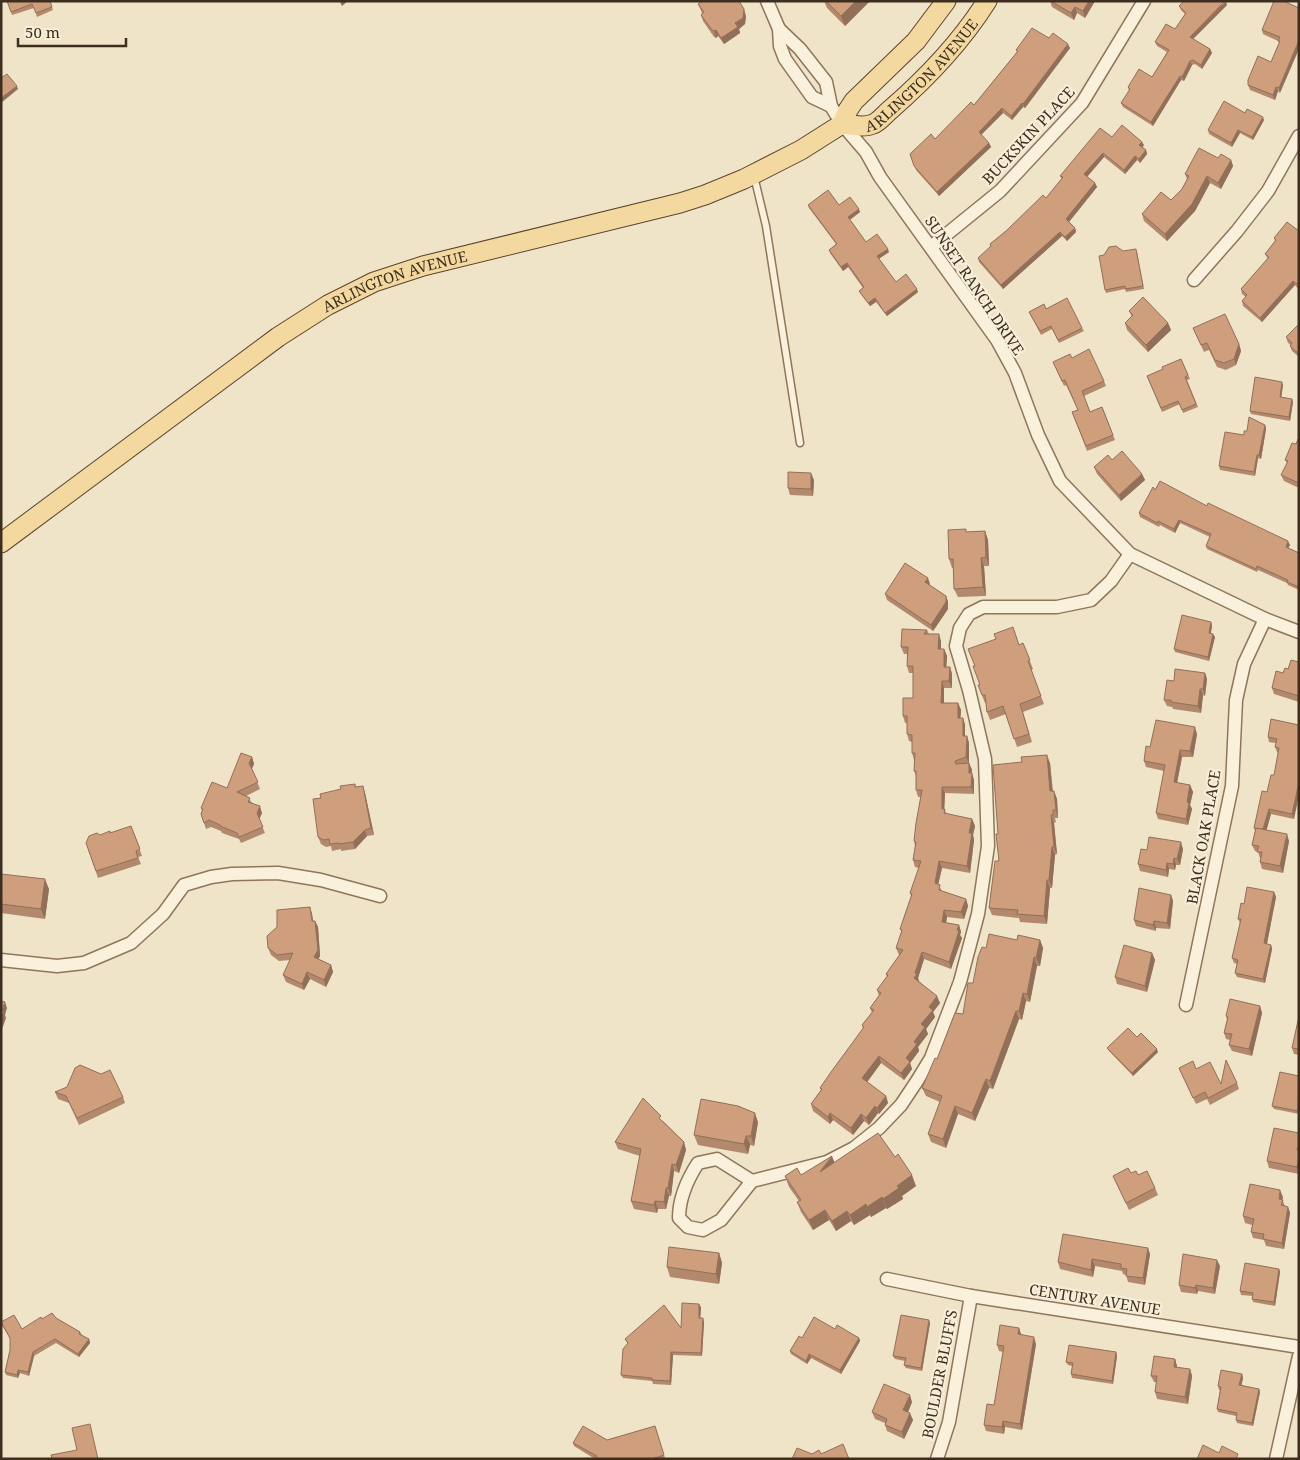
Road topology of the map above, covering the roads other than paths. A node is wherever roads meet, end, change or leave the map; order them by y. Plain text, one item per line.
1 (767, 1) edge
2 (946, 1) edge
3 (987, 1) edge
4 (1144, 1) edge
5 (779, 29) junction
6 (831, 106) junction
7 (842, 124) junction
8 (1299, 136) edge
9 (754, 174) junction
10 (931, 247) junction
11 (1194, 280) dead end
12 (800, 443) dead end
13 (1, 543) edge
14 (1130, 554) junction
15 (1265, 619) junction
16 (1299, 632) edge
17 (380, 896) dead end
18 (1, 960) edge
19 (1186, 1005) dead end
20 (752, 1181) junction
21 (887, 1279) dead end
22 (971, 1296) junction
23 (1299, 1347) edge
24 (1299, 1356) edge
25 (937, 1459) edge
26 (1276, 1459) edge

1 - 5 street, SUNSET RANCH DRIVE
2 - 7 main road, ARLINGTON AVENUE
3 - 7 main road, ARLINGTON AVENUE
4 - 10 street, BUCKSKIN PLACE
5 - 6 street, SUNSET RANCH DRIVE
5 - 6 street, SUNSET RANCH DRIVE
6 - 7 street, SUNSET RANCH DRIVE
7 - 9 main road, ARLINGTON AVENUE
7 - 10 street, SUNSET RANCH DRIVE
8 - 11 street
9 - 12 lane
9 - 13 main road, ARLINGTON AVENUE
10 - 14 street, SUNSET RANCH DRIVE
14 - 15 street, SUNSET RANCH DRIVE
14 - 20 street
15 - 16 street, SUNSET RANCH DRIVE
15 - 19 street, BLACK OAK PLACE
17 - 18 street
20 - 20 street
21 - 22 street, CENTURY AVENUE
22 - 23 street, CENTURY AVENUE
22 - 25 street, BOULDER BLUFFS
24 - 26 street

